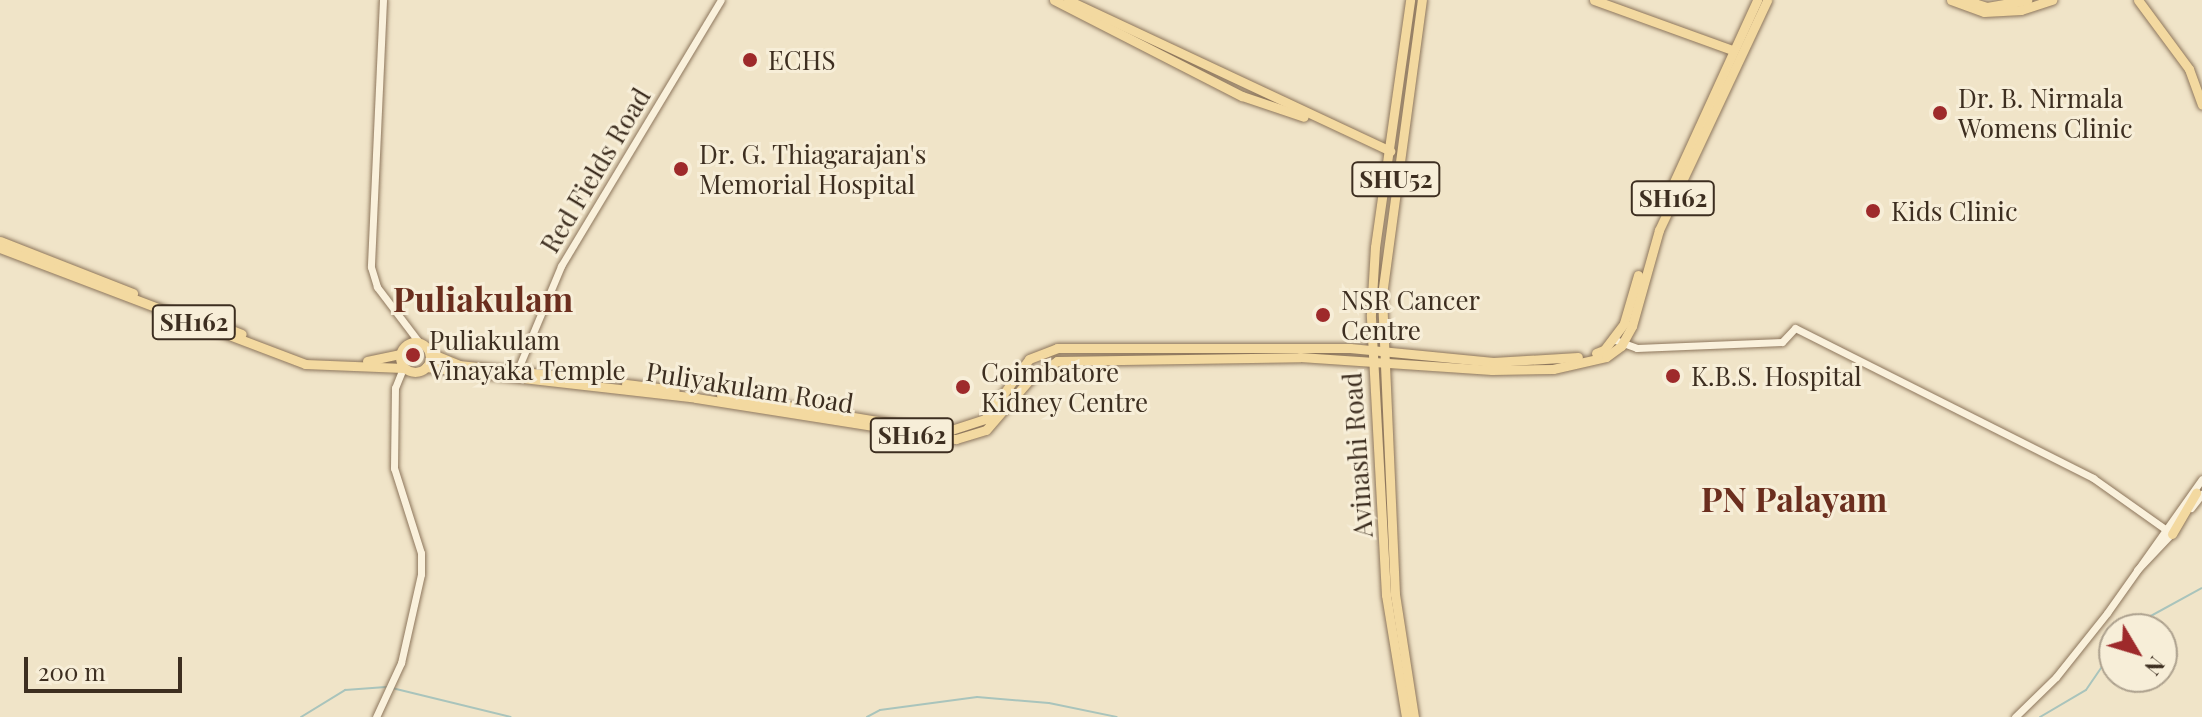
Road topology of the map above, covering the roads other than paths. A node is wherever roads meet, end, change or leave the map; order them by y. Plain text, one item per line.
1 (383, 0) edge
2 (721, 0) edge
3 (1054, 0) edge
4 (1068, 0) edge
5 (1410, 0) edge
6 (1422, 0) edge
7 (1594, 0) edge
8 (1757, 0) edge
9 (1767, 0) edge
10 (1951, 0) edge
11 (1965, 0) edge
12 (2027, 0) edge
13 (2052, 0) edge
14 (2138, 0) edge
15 (1736, 53) junction
16 (2202, 105) edge
17 (1308, 116) junction
18 (1388, 146) junction
19 (1401, 149) junction
20 (0, 241) edge
21 (0, 248) edge
22 (418, 341) junction
23 (1618, 343) junction
24 (430, 353) junction
25 (1223, 353) junction
26 (399, 354) junction
27 (1372, 354) junction
28 (1385, 354) junction
29 (398, 367) junction
30 (426, 367) junction
31 (518, 369) junction
32 (1378, 427) junction
33 (1389, 427) junction
34 (2202, 479) edge
35 (2200, 491) edge
36 (2185, 509) junction
37 (2173, 518) junction
38 (2169, 532) junction
39 (376, 717) edge
40 (1406, 717) edge
41 (1414, 717) edge
42 (2015, 717) edge

1 - 22 street
2 - 31 street, Red Fields Road
3 - 17 main road
4 - 17 main road
5 - 18 main road, Avinashi Road / SHU52
6 - 19 main road, Avinashi Road / SHU52
7 - 15 main road
8 - 15 main road, SH162
9 - 15 main road, SH162
10 - 13 main road
11 - 12 main road
14 - 16 main road
15 - 23 main road, SH162
17 - 18 main road
18 - 19 main road
18 - 27 main road, Avinashi Road / SHU52
19 - 28 main road, Avinashi Road / SHU52
20 - 26 main road, SH162
21 - 29 main road, SH162
22 - 24 main road
22 - 26 main road
23 - 28 main road, Puliyakulam Road
23 - 38 street
24 - 30 main road
24 - 31 main road, Puliyakulam Road / SH162
25 - 27 main road, Puliyakulam Road / SH162
25 - 30 main road, Puliyakulam Road / SH162
25 - 31 main road, Puliyakulam Road / SH162
26 - 29 main road
27 - 28 main road, Puliyakulam Road
27 - 32 main road, Avinashi Road / SHU52
28 - 33 main road, Avinashi Road / SHU52
29 - 30 main road, SH162
29 - 39 street
32 - 33 main road
32 - 40 main road, Avinashi Road / SHU52
33 - 41 main road, Avinashi Road / SHU52
34 - 37 street
35 - 36 main road
35 - 38 street
36 - 37 main road
36 - 38 main road
37 - 38 street
38 - 42 street

